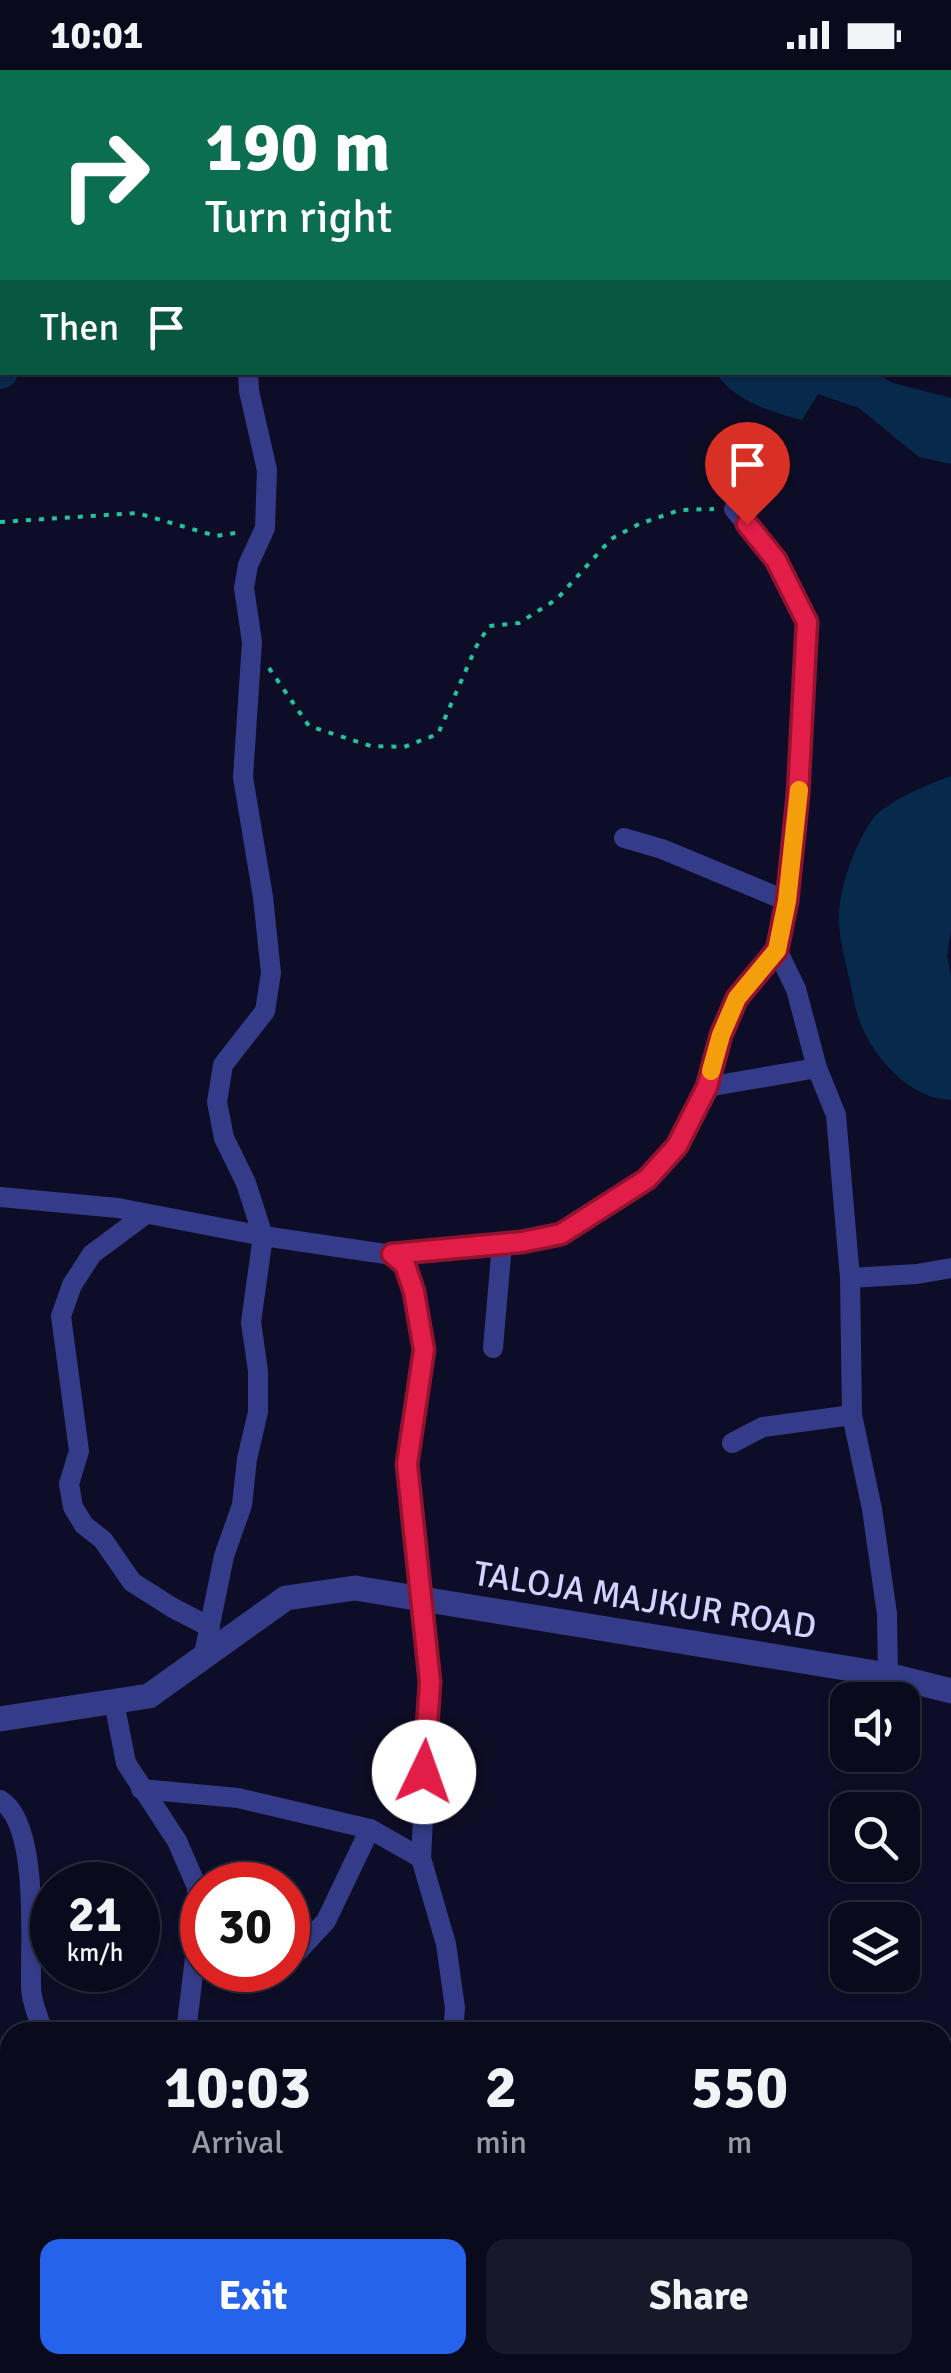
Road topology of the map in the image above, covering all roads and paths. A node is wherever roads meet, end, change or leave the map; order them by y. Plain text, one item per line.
1 (248, 375) edge
2 (734, 509) joint
3 (0, 522) edge
4 (265, 528) junction
5 (252, 642) junction
6 (624, 838) dead end
7 (787, 901) junction
8 (777, 950) junction
9 (817, 1068) junction
10 (707, 1087) junction
11 (0, 1198) edge
12 (146, 1214) junction
13 (263, 1236) junction
14 (502, 1244) junction
15 (392, 1254) junction
16 (951, 1268) edge
17 (850, 1278) junction
18 (492, 1348) dead end
19 (852, 1415) junction
20 (732, 1443) dead end
21 (421, 1599) junction
22 (210, 1627) junction
23 (204, 1654) junction
24 (888, 1675) junction
25 (951, 1691) edge
26 (114, 1702) junction
27 (0, 1719) edge
28 (142, 1789) junction
29 (0, 1800) edge
30 (370, 1829) junction
31 (421, 1858) junction
32 (310, 1938) edge
33 (40, 2022) edge
34 (187, 2022) edge
35 (454, 2022) edge

1 - 4 street
2 - 5 path
2 - 7 street
3 - 4 path
4 - 5 street
5 - 13 street
6 - 7 street
7 - 8 street
8 - 9 street
8 - 10 street
9 - 10 street
9 - 17 street
10 - 14 street
11 - 12 street
12 - 13 street
12 - 22 street
13 - 15 street
13 - 22 street
14 - 15 street
14 - 18 street
15 - 21 street
16 - 17 street
17 - 19 street
19 - 20 street
19 - 24 street
21 - 23 street, TALOJA MAJKUR ROAD
21 - 24 street, TALOJA MAJKUR ROAD
21 - 31 street
22 - 23 street
23 - 26 street, TALOJA MAJKUR ROAD
24 - 25 street, TALOJA MAJKUR ROAD
26 - 27 street, TALOJA MAJKUR ROAD
26 - 28 street
28 - 30 street
28 - 34 street
29 - 33 street
30 - 31 street
30 - 32 street
31 - 35 street

